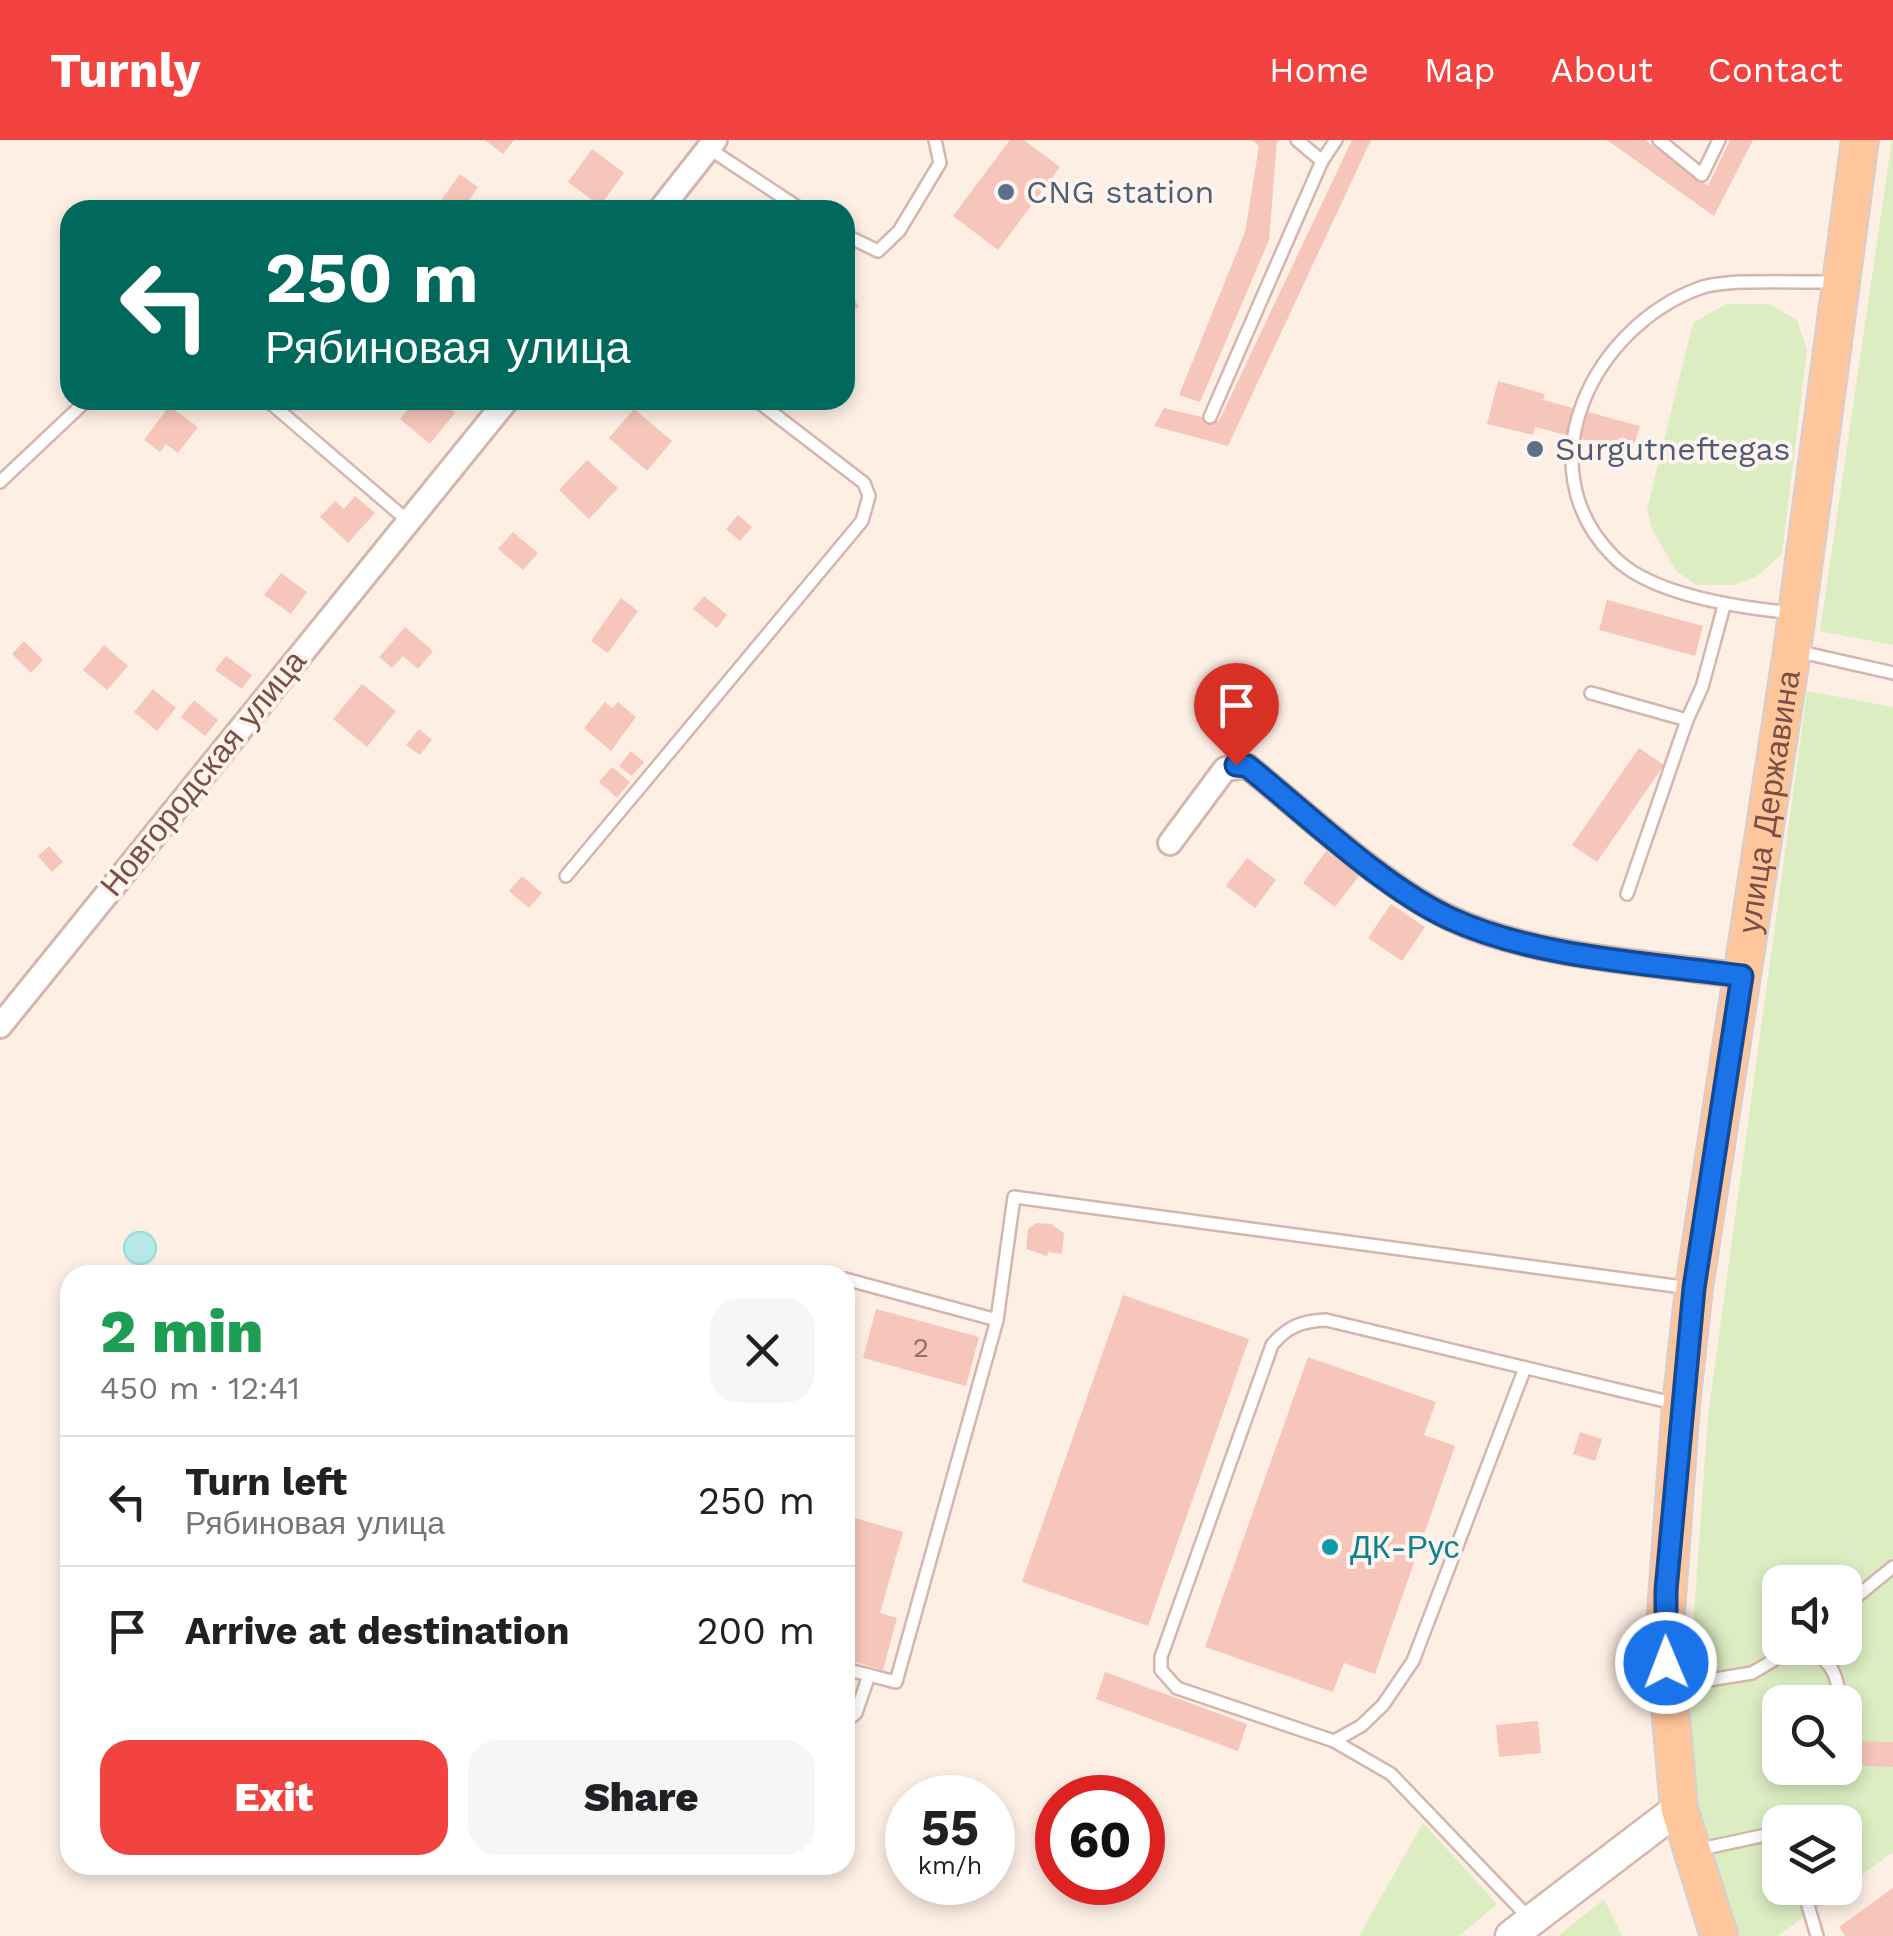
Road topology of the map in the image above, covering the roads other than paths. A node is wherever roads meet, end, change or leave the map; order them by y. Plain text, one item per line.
1 (935, 140) edge
2 (1297, 140) edge
3 (1336, 140) edge
4 (1659, 140) edge
5 (1719, 140) edge
6 (1860, 140) edge
7 (711, 144) edge
8 (1322, 162) junction
9 (668, 200) edge
10 (788, 200) edge
11 (855, 239) edge
12 (1842, 282) junction
13 (76, 410) edge
14 (279, 410) edge
15 (499, 410) edge
16 (769, 410) edge
17 (1210, 417) dead end
18 (0, 482) edge
19 (408, 521) junction
20 (1724, 606) junction
21 (1796, 613) junction
22 (1792, 651) junction
23 (1893, 673) edge
24 (1591, 693) dead end
25 (1687, 720) junction
26 (1170, 843) dead end
27 (566, 876) dead end
28 (1627, 894) dead end
29 (1742, 976) junction
30 (0, 1026) edge
31 (855, 1282) edge
32 (1694, 1288) junction
33 (997, 1320) junction
34 (1525, 1368) junction
35 (1681, 1405) junction
36 (1893, 1568) edge
37 (1862, 1593) edge
38 (1766, 1665) edge
39 (855, 1672) edge
40 (869, 1675) junction
41 (1668, 1686) junction
42 (855, 1714) edge
43 (1334, 1741) junction
44 (1680, 1808) junction
45 (1762, 1836) edge
46 (1692, 1851) junction
47 (1808, 1905) edge
48 (1521, 1928) edge
49 (1719, 1936) edge
50 (1817, 1936) edge

1 - 11 lane
2 - 8 lane
3 - 8 lane
4 - 5 lane
6 - 12 main road, улица Державина
7 - 9 street
7 - 10 lane
8 - 17 lane
12 - 20 lane
12 - 21 main road, улица Державина
13 - 18 lane
14 - 19 lane
15 - 19 street, Новгородская улица
16 - 27 lane
19 - 30 street, Новгородская улица
20 - 21 lane
20 - 25 lane
21 - 22 main road, улица Державина
22 - 23 lane
22 - 29 main road, улица Державина
24 - 25 lane
25 - 28 lane
26 - 29 street
29 - 32 main road, улица Державина
31 - 33 lane
32 - 33 lane
32 - 35 main road, улица Державина
33 - 40 lane
34 - 35 lane
34 - 43 lane
34 - 43 lane
35 - 41 main road, улица Державина
36 - 37 lane
38 - 41 lane
39 - 40 lane
40 - 42 lane
41 - 44 main road, улица Державина
43 - 48 lane
44 - 46 main road, улица Державина
44 - 48 street
45 - 46 lane
46 - 49 main road, улица Державина
47 - 50 lane

